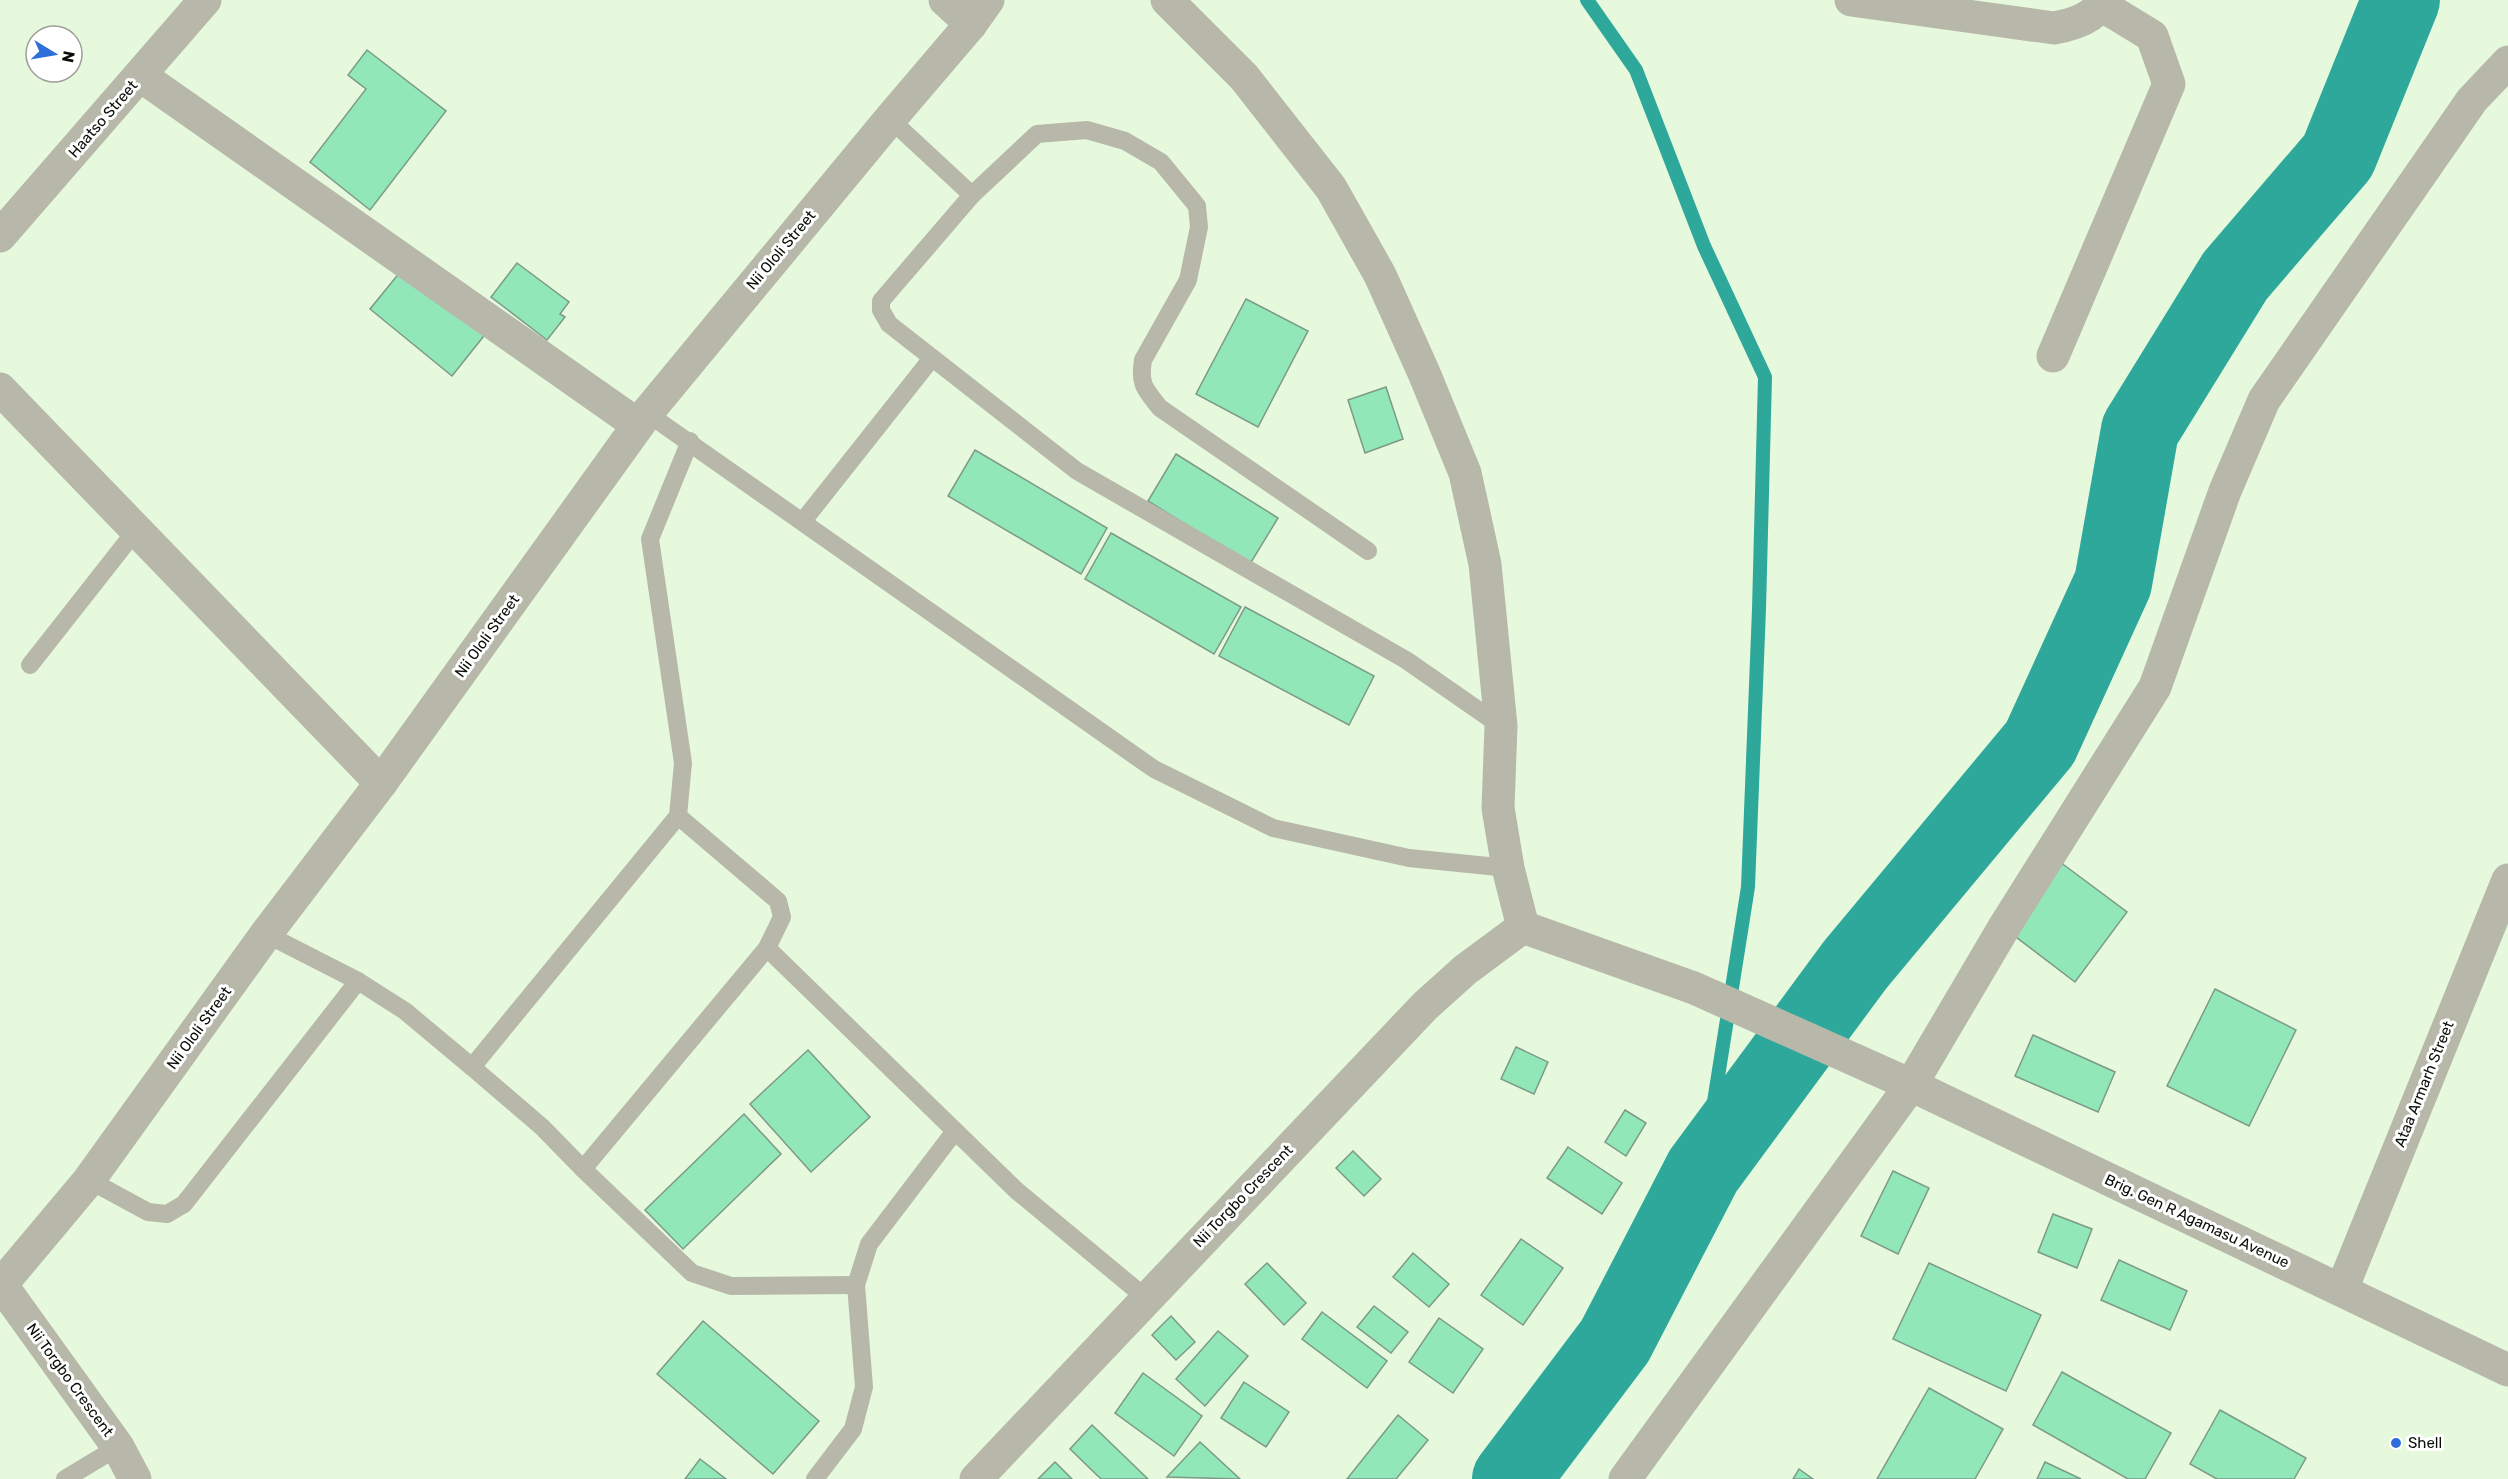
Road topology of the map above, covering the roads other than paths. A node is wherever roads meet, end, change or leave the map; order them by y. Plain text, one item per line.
1 (205, 0) edge
2 (945, 0) edge
3 (1167, 0) edge
4 (1851, 0) edge
5 (2102, 3) edge
6 (980, 12) edge
7 (2508, 62) edge
8 (141, 76) junction
9 (890, 119) junction
10 (972, 195) junction
11 (0, 236) edge
12 (2053, 356) dead end
13 (932, 358) junction
14 (0, 389) edge
15 (643, 419) junction
16 (690, 441) junction
17 (803, 522) junction
18 (137, 530) junction
19 (1368, 551) dead end
20 (30, 665) dead end
21 (1501, 726) junction
22 (381, 783) junction
23 (678, 816) junction
24 (1508, 867) junction
25 (2508, 880) edge
26 (1523, 927) junction
27 (266, 934) junction
28 (767, 948) junction
29 (358, 981) junction
30 (472, 1067) junction
31 (1898, 1079) junction
32 (956, 1131) junction
33 (583, 1169) junction
34 (89, 1180) junction
35 (1, 1284) edge
36 (856, 1286) junction
37 (2342, 1289) junction
38 (1146, 1298) junction
39 (2508, 1370) edge
40 (118, 1447) junction
41 (65, 1479) edge
42 (135, 1479) edge
43 (815, 1479) edge
44 (976, 1479) edge
45 (1625, 1479) edge

1 - 8 street, Haatso Street
2 - 6 street
3 - 21 street
4 - 5 street
5 - 12 street
6 - 9 street, Nii Ololi Street
7 - 31 street
8 - 11 street, Haatso Street
8 - 15 street
9 - 10 lane
9 - 15 street, Nii Ololi Street
10 - 13 lane
10 - 19 lane
13 - 17 lane
13 - 21 lane
14 - 18 street
15 - 16 lane
15 - 22 street, Nii Ololi Street
16 - 17 lane
16 - 23 lane
17 - 24 lane
18 - 20 lane
18 - 22 street
21 - 24 street
22 - 27 street, Nii Ololi Street
23 - 28 lane
23 - 30 lane
24 - 26 street
25 - 37 street, Ataa Armarh Street
26 - 31 street, Brig. Gen R Agamasu Avenue
26 - 38 street, Nii Torgbo Crescent
27 - 29 lane
27 - 34 street, Nii Ololi Street
28 - 32 lane
28 - 33 lane
29 - 30 lane
29 - 34 lane
30 - 33 lane
31 - 37 street, Brig. Gen R Agamasu Avenue
31 - 45 street
32 - 36 lane
32 - 38 lane
33 - 36 lane
34 - 35 street, Nii Ololi Street
35 - 40 street, Nii Torgbo Crescent
36 - 43 lane
37 - 39 street, Brig. Gen R Agamasu Avenue
38 - 44 street, Nii Torgbo Crescent
40 - 41 lane
40 - 42 street, Nii Torgbo Crescent

